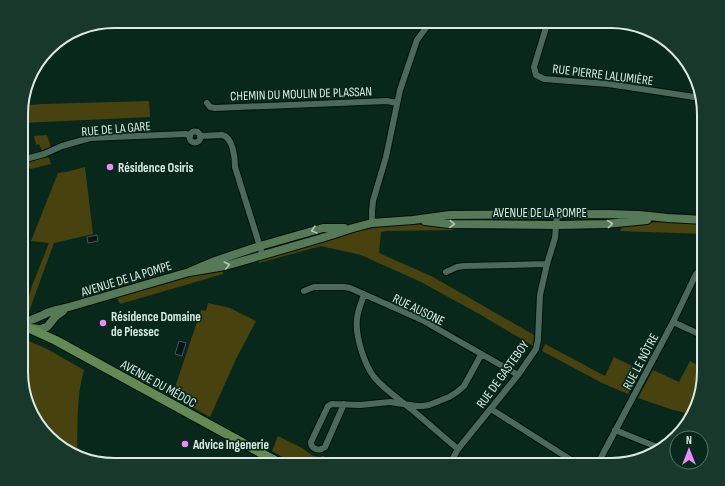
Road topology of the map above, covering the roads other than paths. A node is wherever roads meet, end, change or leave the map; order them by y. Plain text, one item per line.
1 (426, 28) edge
2 (546, 28) edge
3 (695, 97) edge
4 (397, 103) junction
5 (207, 104) dead end
6 (28, 158) edge
7 (557, 214) junction
8 (668, 218) junction
9 (413, 220) junction
10 (697, 220) edge
11 (372, 223) junction
12 (557, 225) junction
13 (353, 228) junction
14 (260, 246) junction
15 (262, 255) junction
16 (547, 264) junction
17 (189, 272) junction
18 (446, 272) dead end
19 (697, 273) edge
20 (304, 292) dead end
21 (364, 295) junction
22 (69, 307) junction
23 (673, 322) junction
24 (28, 323) edge
25 (28, 326) edge
26 (28, 327) edge
27 (47, 327) junction
28 (697, 333) edge
29 (54, 340) junction
30 (481, 355) junction
31 (518, 375) junction
32 (404, 403) junction
33 (344, 404) junction
34 (491, 409) junction
35 (615, 430) junction
36 (655, 446) edge
37 (458, 449) junction
38 (270, 458) edge
39 (452, 458) edge
40 (568, 458) edge
41 (601, 458) edge

1 - 4 street
2 - 3 street, RUE PIERRE LALUMIÈRE
4 - 5 street, CHEMIN DU MOULIN DE PLASSAN
4 - 11 street
6 - 14 street, RUE DE LA GARE
7 - 8 street, AVENUE DE LA POMPE
7 - 9 street, AVENUE DE LA POMPE
7 - 12 street, RUE DE GASTEBOY
8 - 10 street, AVENUE DE LA POMPE
12 -> 8 street, AVENUE DE LA POMPE
9 - 11 street, AVENUE DE LA POMPE
9 -> 12 street, AVENUE DE LA POMPE
11 - 13 street, AVENUE DE LA POMPE
12 - 16 street, RUE DE GASTEBOY
13 -> 14 street, AVENUE DE LA POMPE
13 - 15 street, AVENUE DE LA POMPE
14 - 15 street
14 - 17 street, AVENUE DE LA POMPE
17 -> 15 street, AVENUE DE LA POMPE
16 - 18 street
16 - 31 street, RUE DE GASTEBOY
17 - 22 street, AVENUE DE LA POMPE
19 - 23 street, RUE LE NÔTRE
20 - 21 street, RUE AUSONE
21 - 30 street, RUE AUSONE
21 - 32 street
22 - 24 street, AVENUE DE LA POMPE
22 - 27 street, AVENUE DE LA POMPE
23 - 28 street
23 - 35 street, RUE LE NÔTRE
25 - 27 street
26 - 29 main road, AVENUE DU MÉDOC
27 - 29 street
29 - 38 main road, AVENUE DU MÉDOC
30 - 31 street, RUE AUSONE
30 - 32 street
31 - 34 street, RUE DE GASTEBOY
32 - 33 street
32 - 37 street
33 - 33 street
34 - 37 street, RUE DE GASTEBOY
34 - 40 street
35 - 36 street
35 - 41 street, RUE LE NÔTRE
37 - 39 street, RUE DE GASTEBOY

